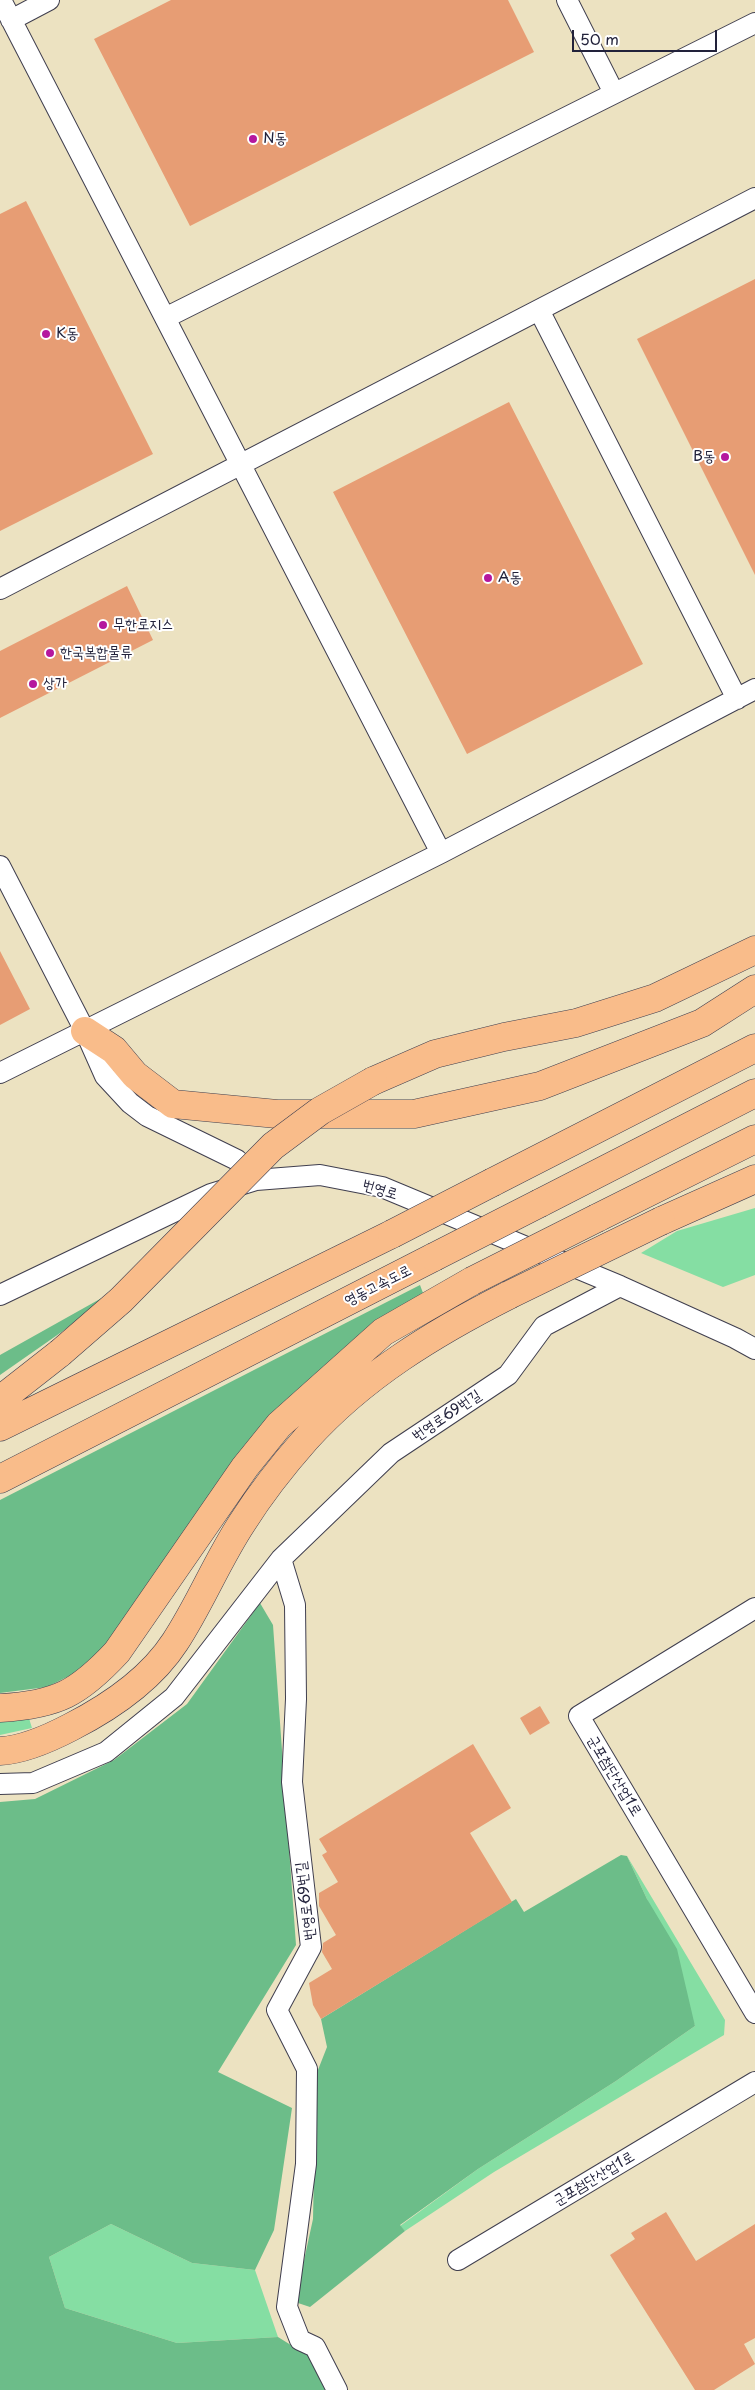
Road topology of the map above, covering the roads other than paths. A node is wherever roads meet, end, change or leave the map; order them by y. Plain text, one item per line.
1 (1, 0) edge
2 (49, 0) edge
3 (567, 0) edge
4 (11, 20) junction
5 (755, 23) edge
6 (614, 93) junction
7 (755, 198) edge
8 (539, 310) junction
9 (165, 318) junction
10 (241, 465) junction
11 (0, 588) edge
12 (755, 689) edge
13 (736, 699) junction
14 (440, 853) junction
15 (0, 866) edge
16 (755, 950) edge
17 (755, 990) edge
18 (85, 1031) junction
19 (755, 1048) edge
20 (0, 1073) edge
21 (755, 1093) edge
22 (755, 1139) edge
23 (755, 1179) edge
24 (256, 1180) junction
25 (620, 1286) junction
26 (0, 1295) edge
27 (755, 1349) edge
28 (0, 1400) edge
29 (0, 1427) edge
30 (0, 1479) edge
31 (281, 1559) junction
32 (755, 1608) edge
33 (0, 1708) edge
34 (0, 1751) edge
35 (0, 1784) edge
36 (755, 2013) edge
37 (755, 2082) edge
38 (458, 2260) dead end
39 (337, 2390) edge

1 - 4 street
2 - 4 street
3 - 6 street
4 - 9 street
5 - 6 street
6 - 9 street
7 - 8 street
8 - 10 street
8 - 13 street
9 - 10 street
10 - 11 street
10 - 14 street
12 - 13 street
13 - 14 street
14 - 18 street
15 - 18 street
16 - 28 highway, bridge
17 - 18 highway
18 - 20 street
18 - 24 street
19 - 29 highway, bridge
21 - 30 highway, 영동고속도로, bridge
22 - 33 highway, bridge
23 - 34 highway, bridge
24 - 25 street, 번영로
24 - 26 street, 번영로
25 - 27 street, 번영로
25 - 31 street, 번영로69번길
31 - 35 street, 번영로69번길
31 - 39 street, 번영로69번길
32 - 36 street, 군포첨단산업1로
37 - 38 street, 군포첨단산업1로

